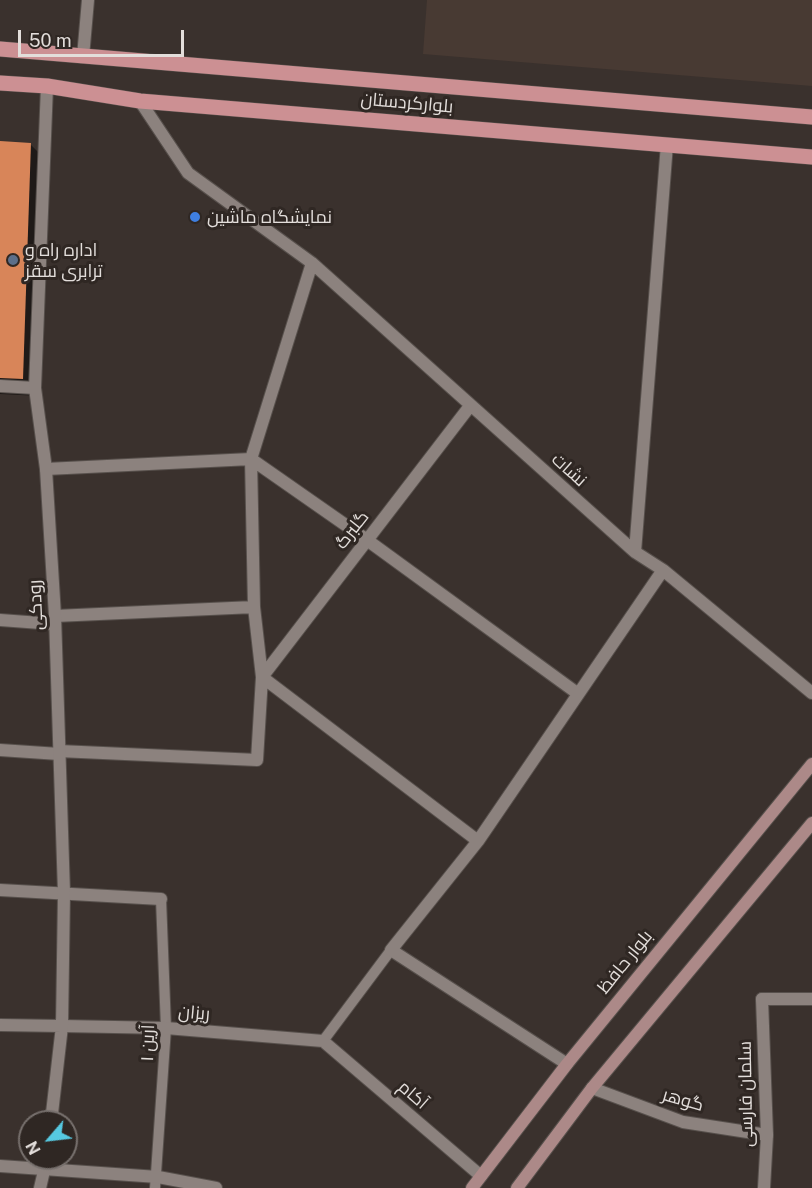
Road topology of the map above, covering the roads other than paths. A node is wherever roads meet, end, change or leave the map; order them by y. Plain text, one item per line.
1 (88, 0) edge
2 (0, 49) edge
3 (84, 57) junction
4 (0, 83) edge
5 (47, 86) junction
6 (140, 101) junction
7 (812, 117) edge
8 (667, 144) junction
9 (812, 157) edge
10 (312, 263) junction
11 (0, 386) edge
12 (35, 388) junction
13 (470, 406) junction
14 (251, 459) junction
15 (46, 469) junction
16 (367, 540) junction
17 (635, 552) junction
18 (663, 570) junction
19 (254, 607) junction
20 (0, 620) edge
21 (55, 620) junction
22 (261, 677) junction
23 (577, 693) junction
24 (812, 693) edge
25 (0, 750) edge
26 (59, 752) junction
27 (812, 764) edge
28 (812, 823) edge
29 (478, 841) junction
30 (0, 890) edge
31 (64, 893) junction
32 (161, 899) joint
33 (391, 950) junction
34 (812, 999) edge
35 (0, 1025) edge
36 (62, 1026) junction
37 (166, 1029) junction
38 (323, 1041) junction
39 (567, 1064) junction
40 (592, 1088) junction
41 (52, 1110) edge
42 (767, 1135) junction
43 (18, 1165) edge
44 (0, 1166) edge
45 (78, 1169) edge
46 (44, 1170) edge
47 (481, 1176) junction
48 (157, 1183) edge
49 (40, 1188) edge
50 (216, 1188) edge
51 (472, 1188) edge
52 (517, 1188) edge
53 (764, 1188) edge

1 - 3 street
2 - 3 main road, بلوارکردستان
3 - 7 main road, بلوارکردستان
4 - 5 main road, بلوارکردستان
5 - 6 main road, بلوارکردستان
5 - 12 street, رودکی
6 - 8 main road, بلوارکردستان
6 - 10 street, نشات
8 - 9 main road, بلوارکردستان
8 - 17 street
10 - 13 street, نشات
10 - 14 street
11 - 12 street
12 - 15 street, رودکی
13 - 16 street, گلبرگ
13 - 17 street, نشات
14 - 15 street
14 - 16 street
14 - 19 street
15 - 21 street, رودکی
16 - 22 street, گلبرگ
16 - 23 street
17 - 18 street, نشات
18 - 23 street
18 - 24 street, نشات
19 - 21 street
19 - 22 street
20 - 21 street
21 - 26 street, رودکی
22 - 26 street
22 - 29 street
23 - 29 street
25 - 26 street
26 - 31 street, رودکی
27 - 39 main road, بلوار حافظ
28 - 40 main road
29 - 33 street
30 - 31 street
31 - 32 street
31 - 36 street, رودکی
32 - 37 lane, آرین ۱
33 - 38 lane
33 - 39 street
34 - 42 street, سلمان فارسی
35 - 36 street, ریزان
36 - 37 street, ریزان
36 - 41 street, رودکی
37 - 38 street, ریزان
37 - 48 lane, آرین ۱
38 - 47 street, آکام
39 - 47 main road, بلوار حافظ
40 - 42 street, گوهر
40 - 52 main road
42 - 53 street, سلمان فارسی
43 - 44 street
45 - 48 street
46 - 49 street
47 - 51 main road, بلوار حافظ
48 - 50 street

